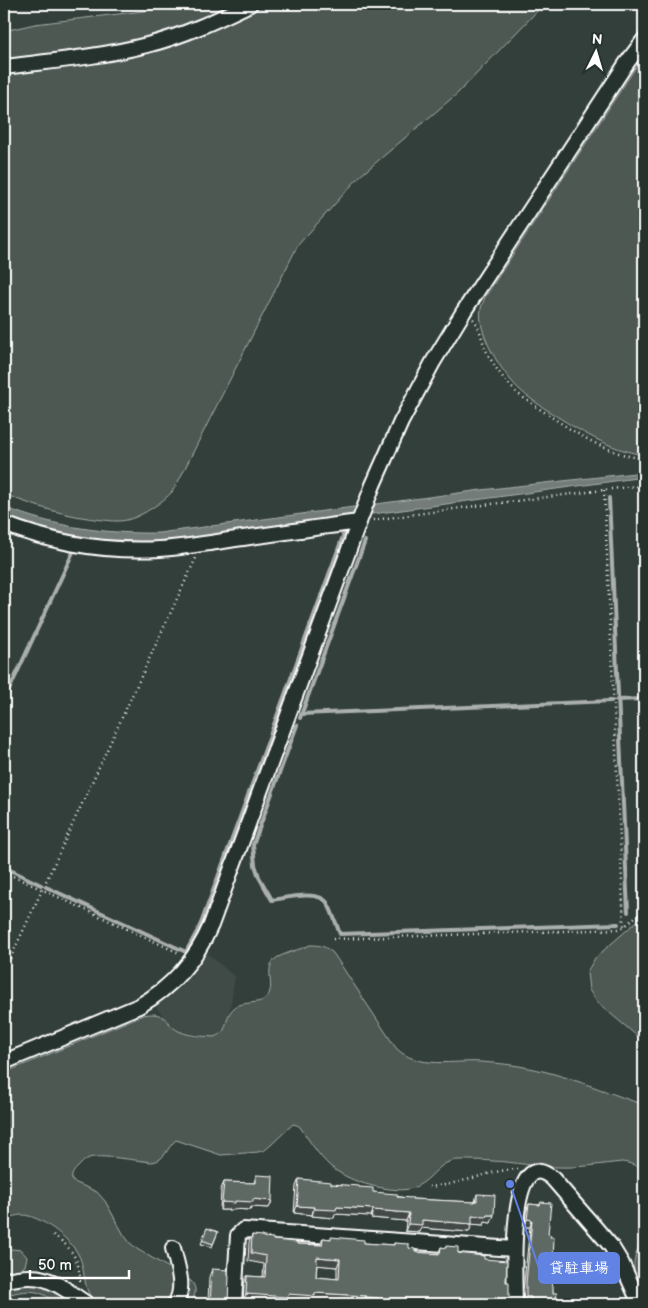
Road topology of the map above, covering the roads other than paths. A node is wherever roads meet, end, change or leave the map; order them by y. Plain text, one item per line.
1 (250, 4) edge
2 (644, 40) edge
3 (4, 67) edge
4 (360, 520) junction
5 (4, 524) edge
6 (4, 1062) edge
7 (173, 1248) dead end
8 (514, 1248) junction
9 (4, 1280) edge
10 (82, 1301) edge
11 (175, 1304) edge
12 (234, 1304) edge
13 (515, 1304) edge
14 (640, 1304) edge

1 - 3 street
2 - 4 street
4 - 5 street
4 - 6 street
7 - 11 street
8 - 12 street
8 - 13 street
8 - 14 street
9 - 10 street

